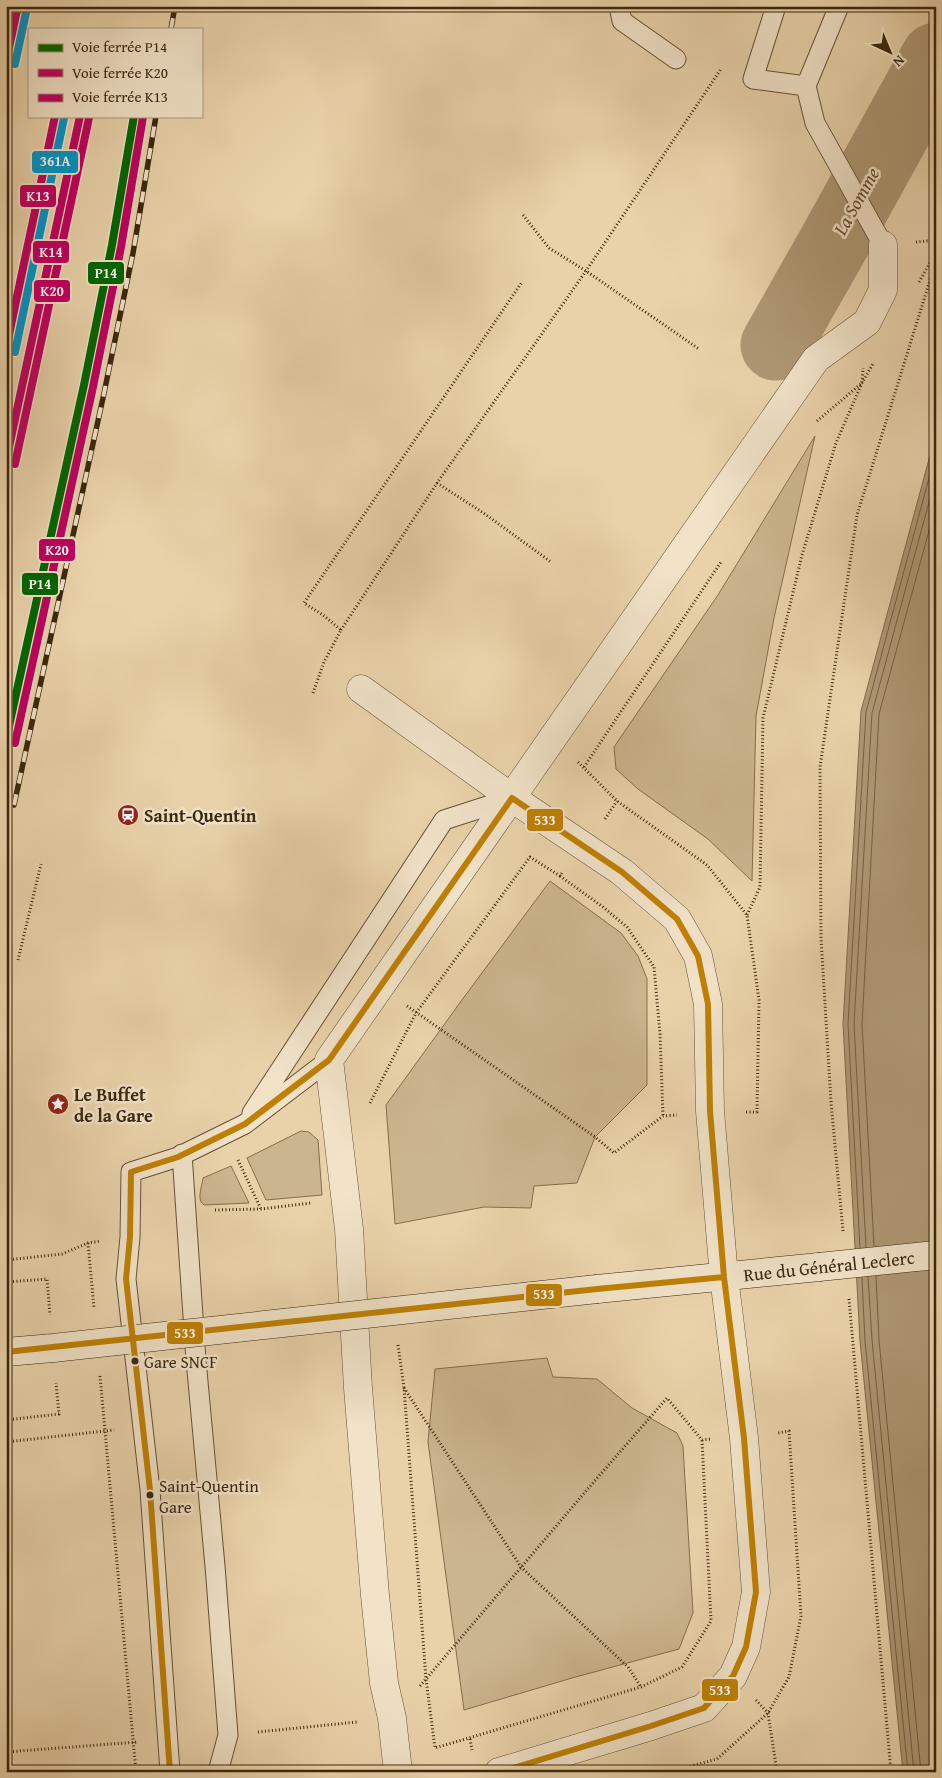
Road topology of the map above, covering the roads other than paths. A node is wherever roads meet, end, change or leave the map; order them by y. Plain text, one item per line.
1 (619, 6) edge
2 (776, 6) edge
3 (839, 6) edge
4 (676, 59) dead end
5 (806, 86) junction
6 (882, 245) joint
7 (361, 689) dead end
8 (512, 798) junction
9 (329, 1060) junction
10 (245, 1124) junction
11 (182, 1154) junction
12 (936, 1255) edge
13 (724, 1277) junction
14 (6, 1352) edge
15 (170, 1772) edge
16 (218, 1772) edge
17 (398, 1772) edge
18 (499, 1772) edge

1 - 4 lane
2 - 5 lane
3 - 5 lane
5 - 6 lane
6 - 8 street
7 - 8 street
8 - 9 street
8 - 10 lane
8 - 13 street
9 - 10 lane
9 - 17 street
10 - 11 lane
11 - 15 lane
11 - 16 lane
12 - 13 street, Rue du Général Leclerc, bridge
13 - 14 street, Rue du Général Leclerc, bridge
13 - 18 street

